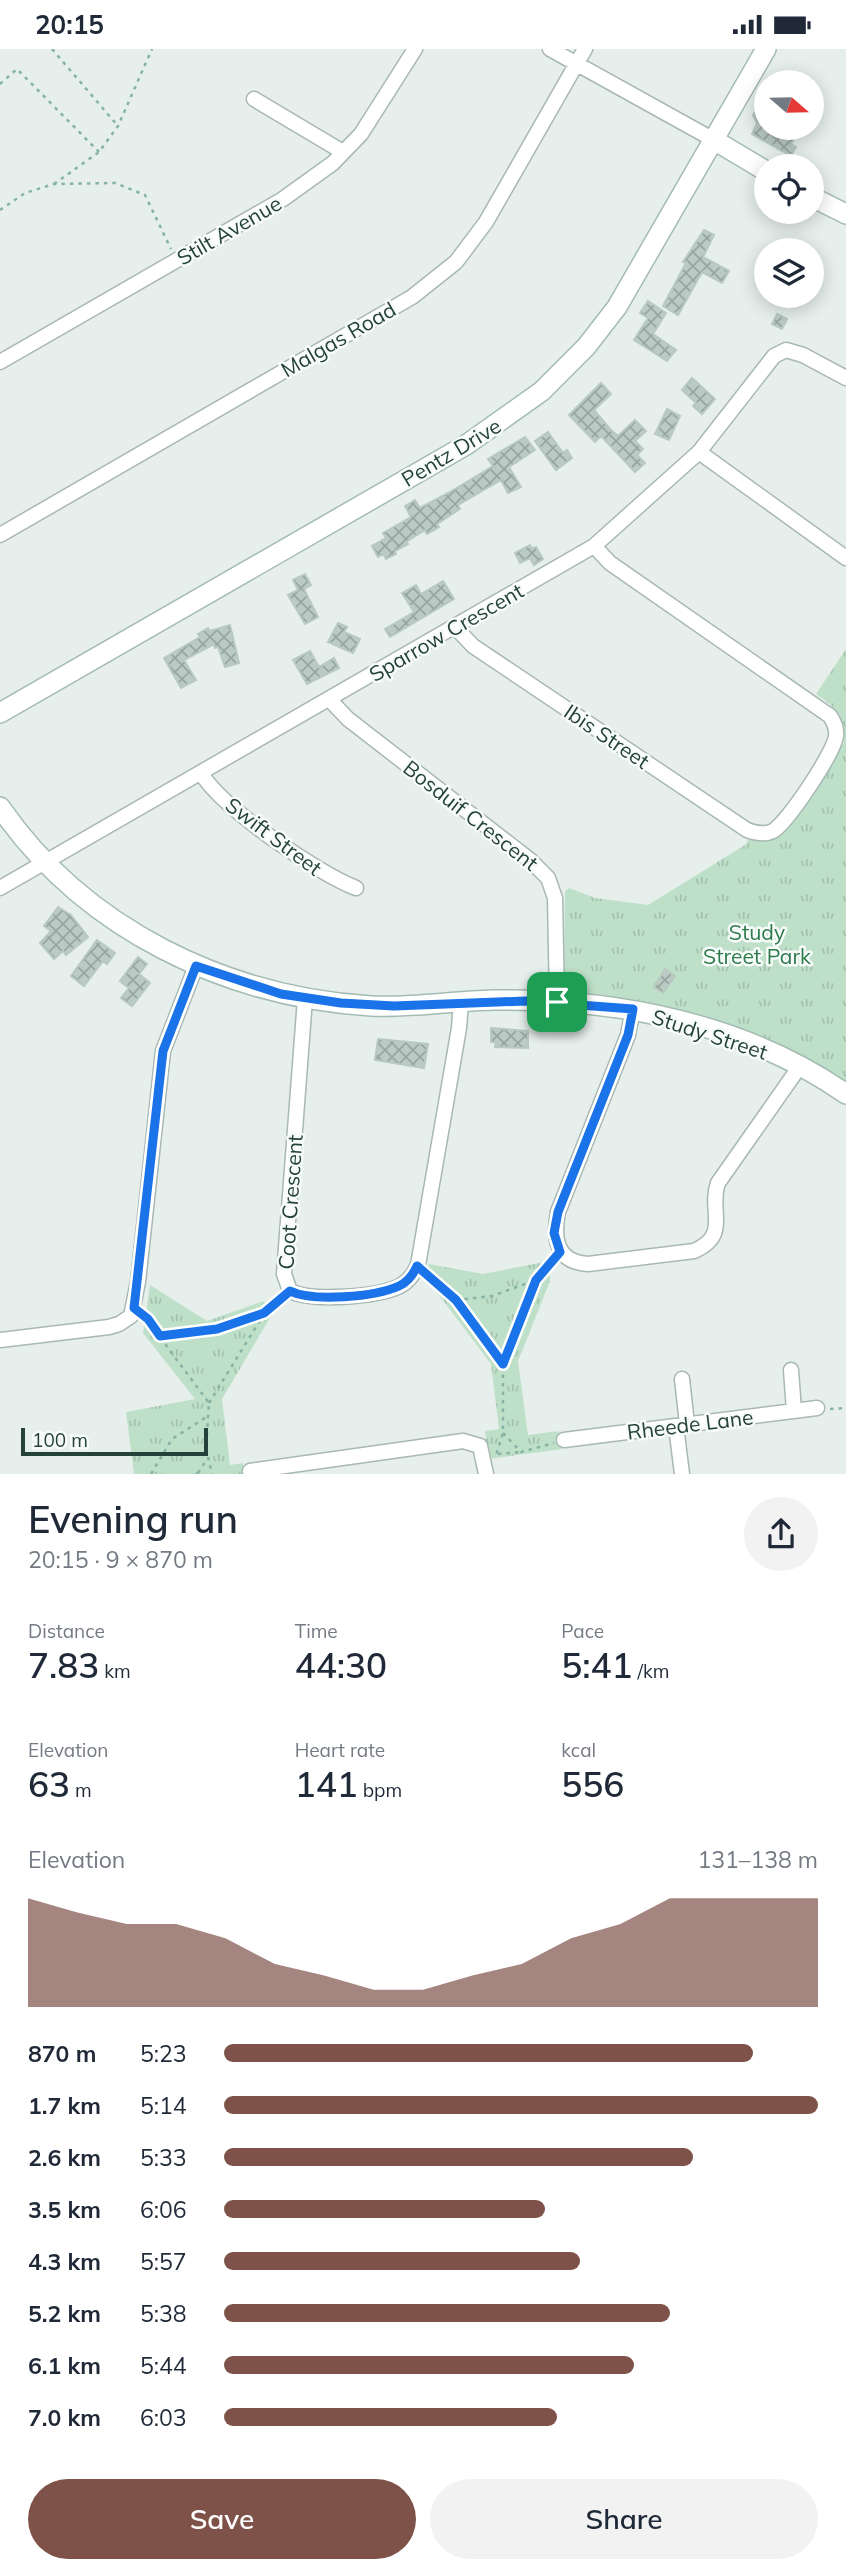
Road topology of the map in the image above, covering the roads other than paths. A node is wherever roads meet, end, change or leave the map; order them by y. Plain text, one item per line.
1 (415, 49) edge
2 (550, 49) edge
3 (585, 49) edge
4 (766, 49) edge
5 (576, 63) junction
6 (254, 99) dead end
7 (713, 140) junction
8 (343, 152) junction
9 (754, 164) edge
10 (824, 203) edge
11 (846, 214) edge
12 (0, 362) edge
13 (846, 378) edge
14 (699, 452) junction
15 (0, 534) edge
16 (594, 546) junction
17 (846, 558) edge
18 (454, 627) junction
19 (329, 699) junction
20 (0, 713) edge
21 (201, 773) junction
22 (0, 807) edge
23 (47, 862) junction
24 (0, 888) edge
25 (356, 888) dead end
26 (196, 966) junction
27 (305, 999) junction
28 (461, 1002) junction
29 (557, 1002) junction
30 (633, 1009) junction
31 (800, 1066) junction
32 (846, 1094) edge
33 (0, 1340) edge
34 (791, 1370) dead end
35 (682, 1379) dead end
36 (817, 1408) dead end
37 (794, 1411) junction
38 (681, 1425) junction
39 (564, 1440) road end
40 (250, 1471) dead end
41 (287, 1471) edge
42 (486, 1474) edge
43 (682, 1474) edge

1 - 8 street, Stilt Avenue
2 - 5 street
3 - 5 street, Malgas Road
4 - 7 street, Pentz Drive
5 - 7 street
5 - 15 street, Malgas Road
6 - 8 street
7 - 9 street
7 - 20 street, Pentz Drive
8 - 12 street, Stilt Avenue
10 - 11 street
13 - 14 street, Sparrow Crescent
14 - 16 street, Sparrow Crescent
14 - 17 street
16 - 18 street, Sparrow Crescent
16 - 18 street, Ibis Street
18 - 19 street, Sparrow Crescent
19 - 21 street, Sparrow Crescent
19 - 29 street, Bosduif Crescent
21 - 23 street, Sparrow Crescent
21 - 25 street, Swift Street
22 - 23 street, Study Street
23 - 24 street, Sparrow Crescent
23 - 26 street, Study Street
26 - 27 street, Study Street
26 - 33 street
27 - 28 street, Study Street
27 - 28 street, Coot Crescent
28 - 29 street, Study Street
29 - 30 street, Study Street
30 - 31 street, Study Street
30 - 31 street
31 - 32 street, Study Street
34 - 37 street
35 - 38 street
36 - 37 street, Rheede Lane
37 - 38 street, Rheede Lane
38 - 39 street, Rheede Lane
38 - 43 street
40 - 41 street
41 - 42 street

